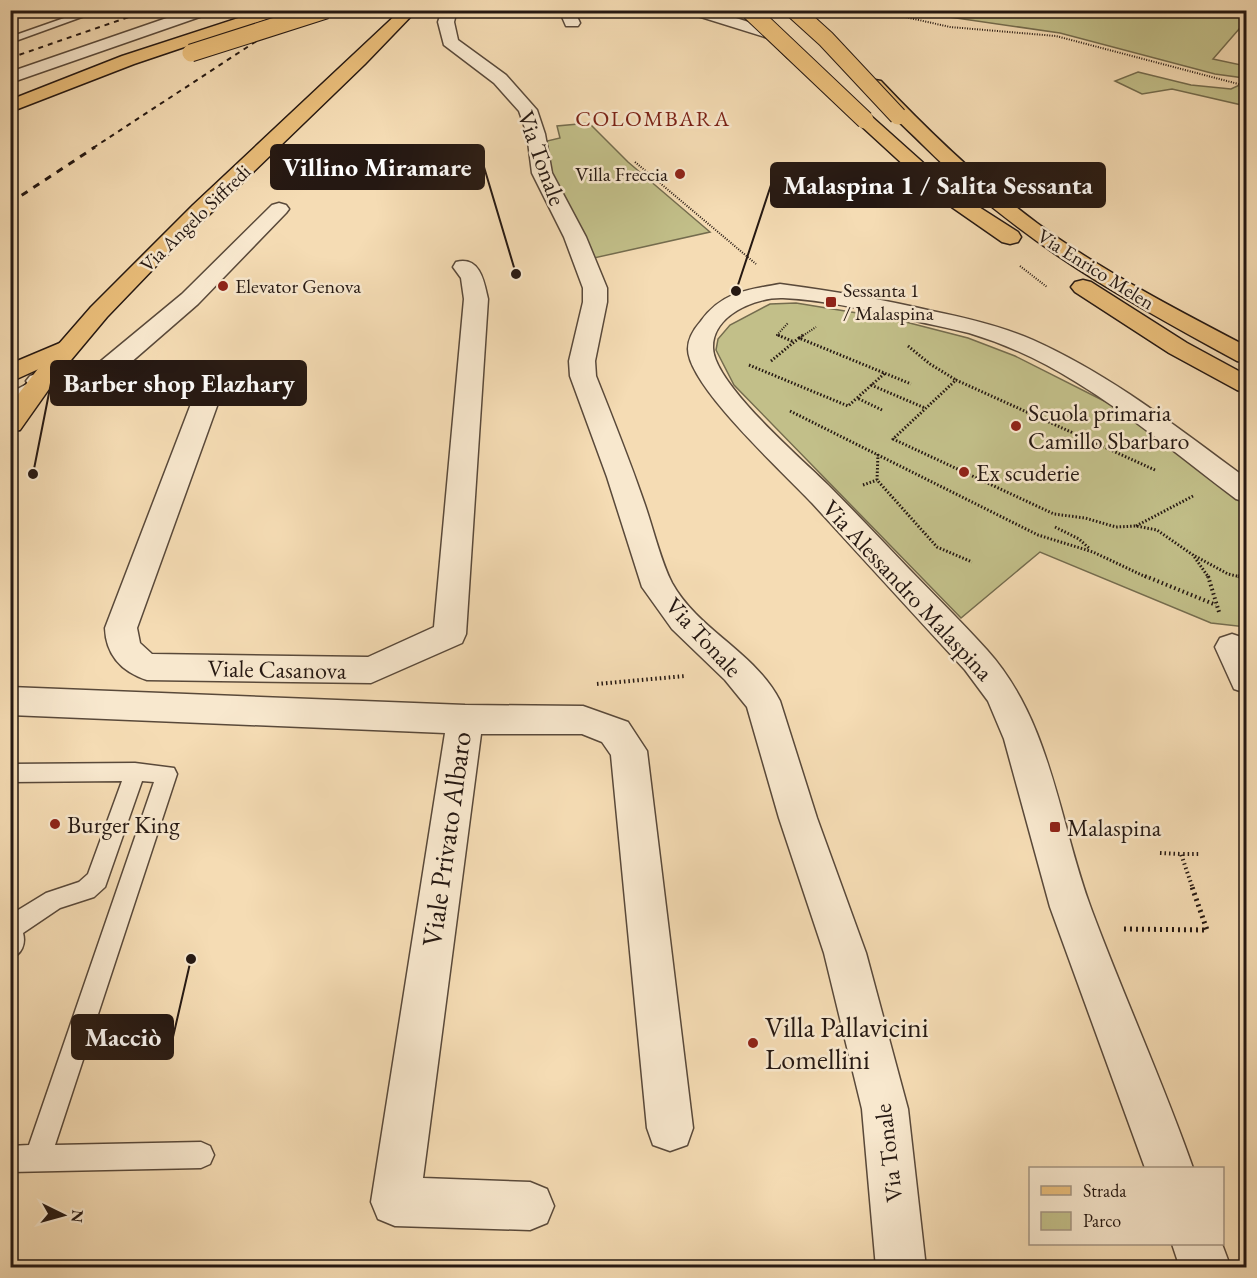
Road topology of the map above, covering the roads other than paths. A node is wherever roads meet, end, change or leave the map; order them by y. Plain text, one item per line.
1 (97, 10) edge
2 (206, 10) edge
3 (280, 10) edge
4 (326, 10) edge
5 (450, 10) edge
6 (693, 10) edge
7 (748, 10) edge
8 (801, 12) edge
9 (404, 16) edge
10 (10, 40) edge
11 (816, 76) dead end
12 (10, 78) edge
13 (10, 107) edge
14 (10, 126) edge
15 (279, 209) dead end
16 (464, 267) dead end
17 (1072, 279) junction
18 (67, 347) junction
19 (1246, 356) edge
20 (10, 374) edge
21 (39, 381) junction
22 (91, 383) junction
23 (1246, 385) edge
24 (10, 399) edge
25 (10, 424) edge
26 (1246, 492) edge
27 (1232, 647) road end
28 (1246, 679) edge
29 (10, 701) edge
30 (465, 719) junction
31 (135, 772) junction
32 (10, 773) edge
33 (11, 934) edge
34 (669, 1128) dead end
35 (201, 1155) dead end
36 (38, 1158) junction
37 (10, 1160) edge
38 (1169, 1167) edge
39 (530, 1206) dead end
40 (1197, 1245) edge
41 (901, 1268) edge
42 (1206, 1268) edge

1 - 10 lane
2 - 12 street
3 - 13 main road
4 - 14 main road, bridge
5 - 41 street, Via Tonale
6 - 11 street
7 - 17 main road, bridge
8 - 17 main road, bridge
8 - 19 main road, Via Enrico Melen, bridge
9 - 18 main road, Via Angelo Siffredi
15 - 22 street
16 - 22 street, Viale Casanova
17 - 23 main road, Via Enrico Melen
18 - 20 main road
18 - 21 main road, Via Angelo Siffredi
21 - 22 street
21 - 24 lane
21 - 25 main road, Via Angelo Siffredi
26 - 38 street, Via Alessandro Malaspina
27 - 28 street
29 - 30 street, Viale Privato Albaro
30 - 34 street
30 - 39 street, Viale Privato Albaro
31 - 32 lane
31 - 33 lane
31 - 36 lane
35 - 36 lane
36 - 37 lane
40 - 42 street

